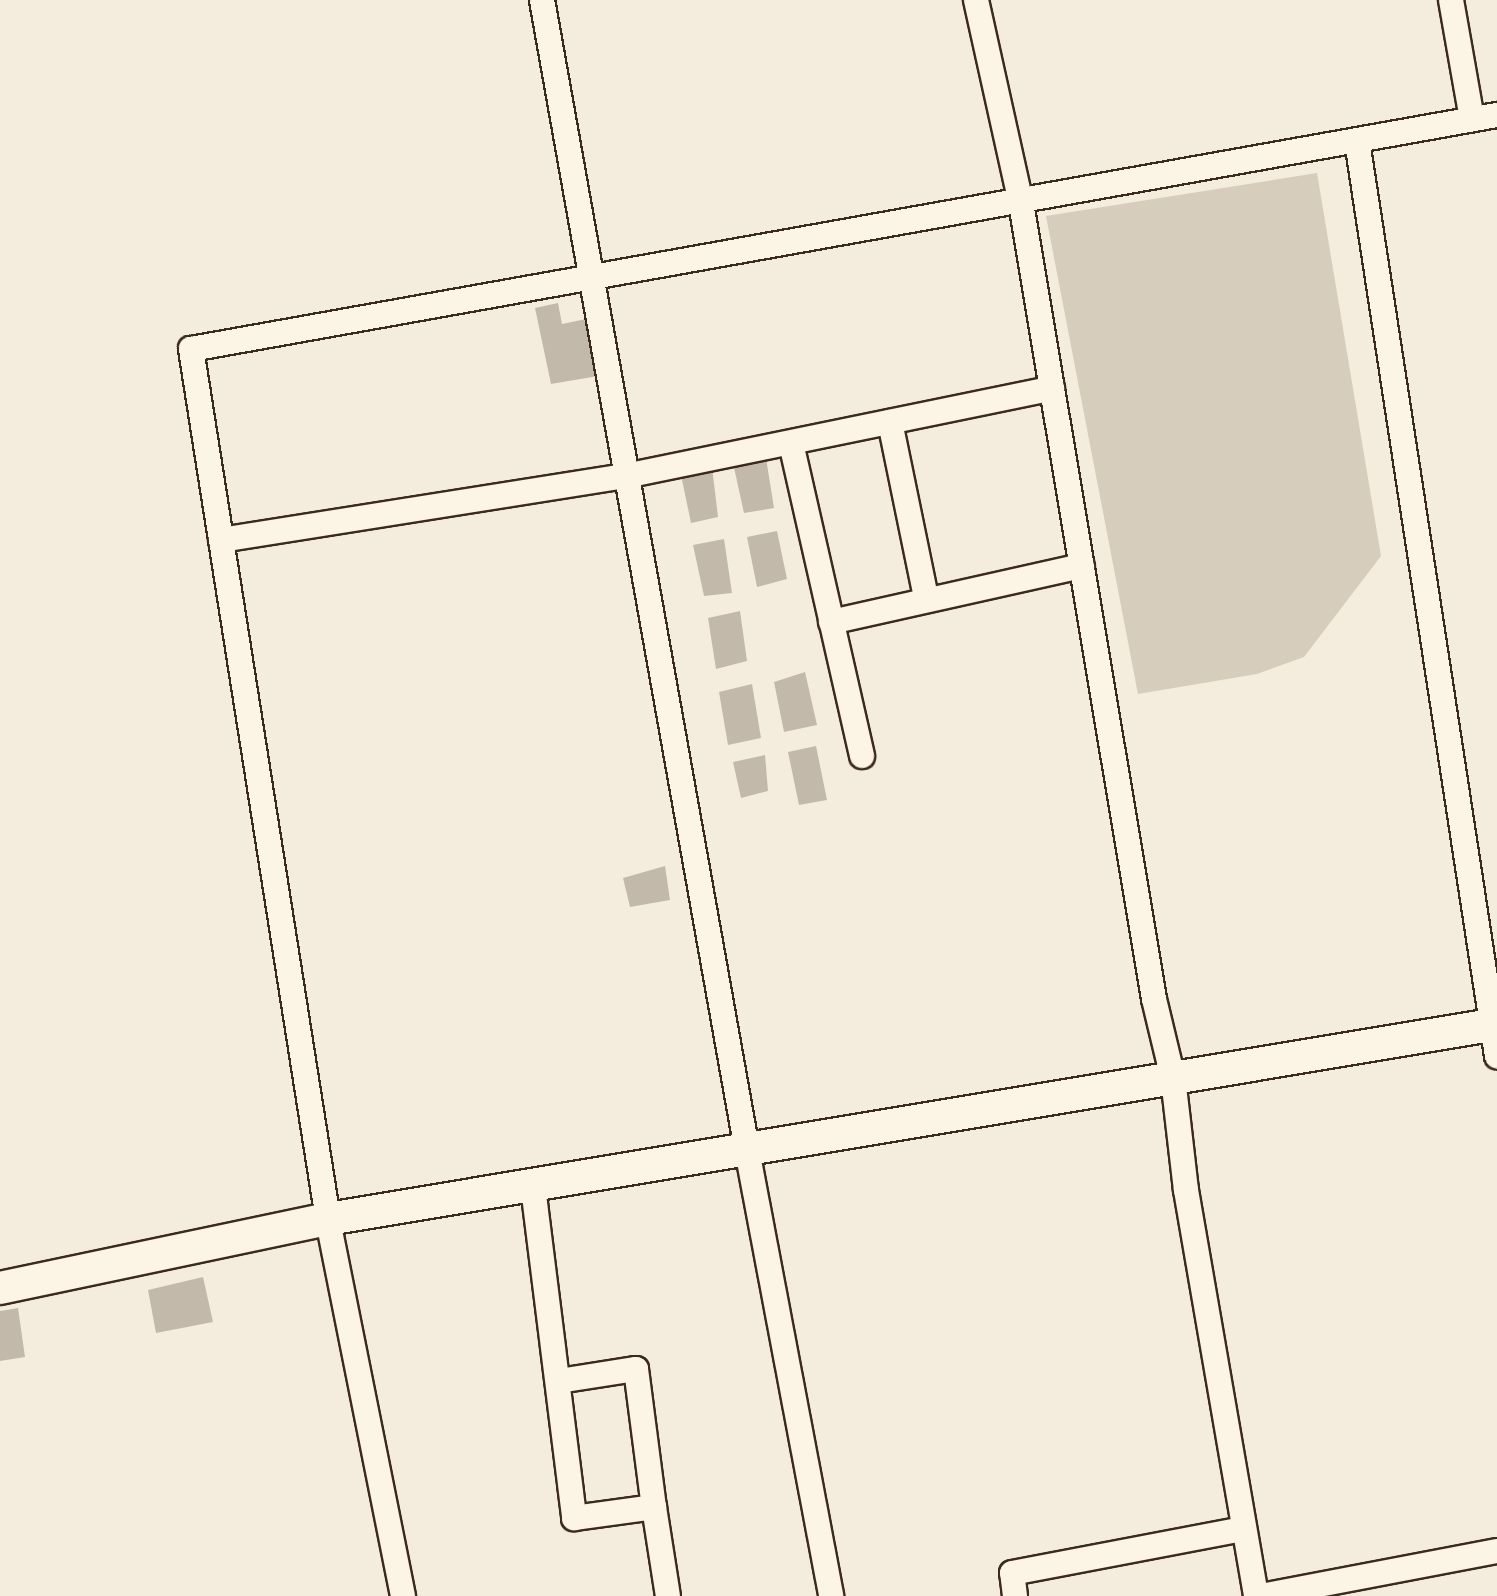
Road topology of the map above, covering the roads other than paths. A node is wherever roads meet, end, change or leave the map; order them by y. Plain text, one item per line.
1 (542, 0) edge
2 (976, 0) edge
3 (1451, 0) edge
4 (1497, 115) edge
5 (1472, 120) junction
6 (1357, 141) junction
7 (1021, 202) junction
8 (589, 281) junction
9 (1052, 388) junction
10 (890, 422) junction
11 (791, 443) junction
12 (625, 476) junction
13 (221, 540) junction
14 (1082, 566) junction
15 (926, 597) junction
16 (831, 622) junction
17 (862, 756) dead end
18 (1494, 1024) edge
19 (1497, 1056) edge
20 (1173, 1078) junction
21 (747, 1150) junction
22 (533, 1187) junction
23 (328, 1219) junction
24 (0, 1288) edge
25 (559, 1381) junction
26 (654, 1507) junction
27 (1243, 1529) junction
28 (1497, 1551) edge
29 (1358, 1587) edge
30 (403, 1596) edge
31 (668, 1596) edge
32 (831, 1596) edge
33 (1015, 1596) edge
34 (1256, 1596) edge
35 (1261, 1596) edge

1 - 8 street
2 - 7 street
3 - 5 street
4 - 5 street
5 - 6 street
6 - 7 street
6 - 18 street
7 - 8 street
7 - 9 street
8 - 12 street
8 - 13 street
9 - 10 street
9 - 14 street
10 - 11 street
10 - 15 street
11 - 12 street
11 - 16 street
12 - 13 street
12 - 21 street
13 - 23 street
14 - 15 street
14 - 20 street
15 - 16 street
16 - 17 street
18 - 19 street
18 - 20 street
20 - 21 street
20 - 27 street
21 - 22 street
21 - 32 street
22 - 23 street
22 - 25 street
23 - 24 street
23 - 30 street
25 - 26 street
25 - 26 street
26 - 31 street
27 - 33 street
27 - 34 street
28 - 29 street
29 - 35 street

